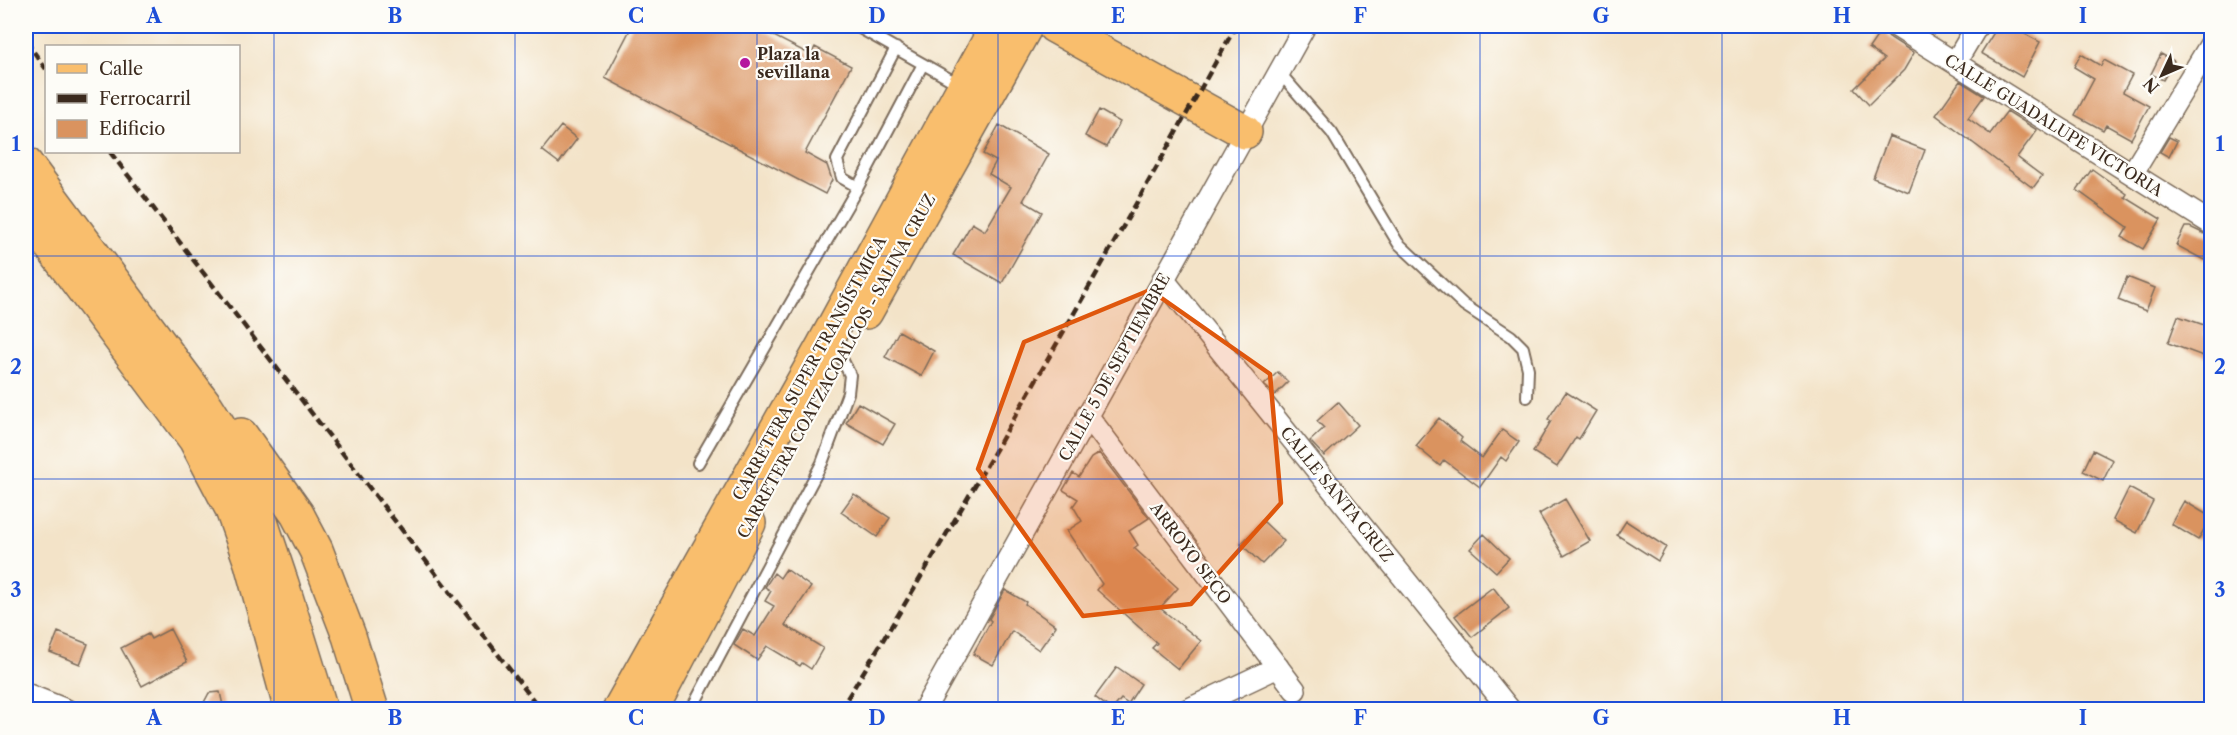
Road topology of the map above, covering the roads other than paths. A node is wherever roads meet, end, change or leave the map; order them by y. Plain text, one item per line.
1 (856, 26) edge
2 (997, 26) edge
3 (1026, 26) edge
4 (1054, 26) edge
5 (1305, 26) edge
6 (1896, 26) edge
7 (1977, 26) edge
8 (2211, 42) edge
9 (896, 48) junction
10 (1955, 63) junction
11 (923, 64) junction
12 (1279, 72) junction
13 (974, 93) junction
14 (1245, 132) junction
15 (26, 164) edge
16 (2132, 174) junction
17 (858, 187) junction
18 (34, 217) edge
19 (2211, 224) edge
20 (1163, 279) junction
21 (124, 294) junction
22 (832, 351) junction
23 (1527, 397) dead end
24 (1087, 415) junction
25 (698, 463) dead end
26 (1278, 667) junction
27 (1295, 690) dead end
28 (26, 694) edge
29 (291, 702) edge
30 (66, 710) edge
31 (321, 710) edge
32 (372, 710) edge
33 (620, 710) edge
34 (651, 710) edge
35 (691, 710) edge
36 (924, 710) edge
37 (1187, 710) edge
38 (1510, 710) edge

1 - 9 lane
2 - 13 main road, CARRETERA SUPER TRANSÍSTMICA
3 - 13 main road
4 - 14 main road
5 - 12 street, CALLE 5 DE SEPTIEMBRE
6 - 10 street, CALLE GUADALUPE VICTORIA
7 - 10 street
8 - 16 street
9 - 11 lane
9 - 17 lane
10 - 16 street, CALLE GUADALUPE VICTORIA
11 - 13 lane
11 - 17 lane
12 - 14 street, CALLE 5 DE SEPTIEMBRE
12 - 23 lane
13 - 22 main road, CARRETERA SUPER TRANSÍSTMICA
14 - 20 street, CALLE 5 DE SEPTIEMBRE
15 - 18 main road
16 - 19 street, CALLE GUADALUPE VICTORIA
17 - 25 lane
18 - 21 main road
18 - 29 main road
20 - 24 street, CALLE 5 DE SEPTIEMBRE
20 - 38 street, CALLE SANTA CRUZ
21 - 31 main road
21 - 32 main road
22 - 33 main road, CARRETERA SUPER TRANSÍSTMICA
22 - 34 main road, CARRETERA COATZACOALCOS - SALINA CRUZ
22 - 35 lane
24 - 26 street, ARROYO SECO
24 - 36 street, CALLE 5 DE SEPTIEMBRE
26 - 27 street, ARROYO SECO
26 - 37 street
28 - 30 street

